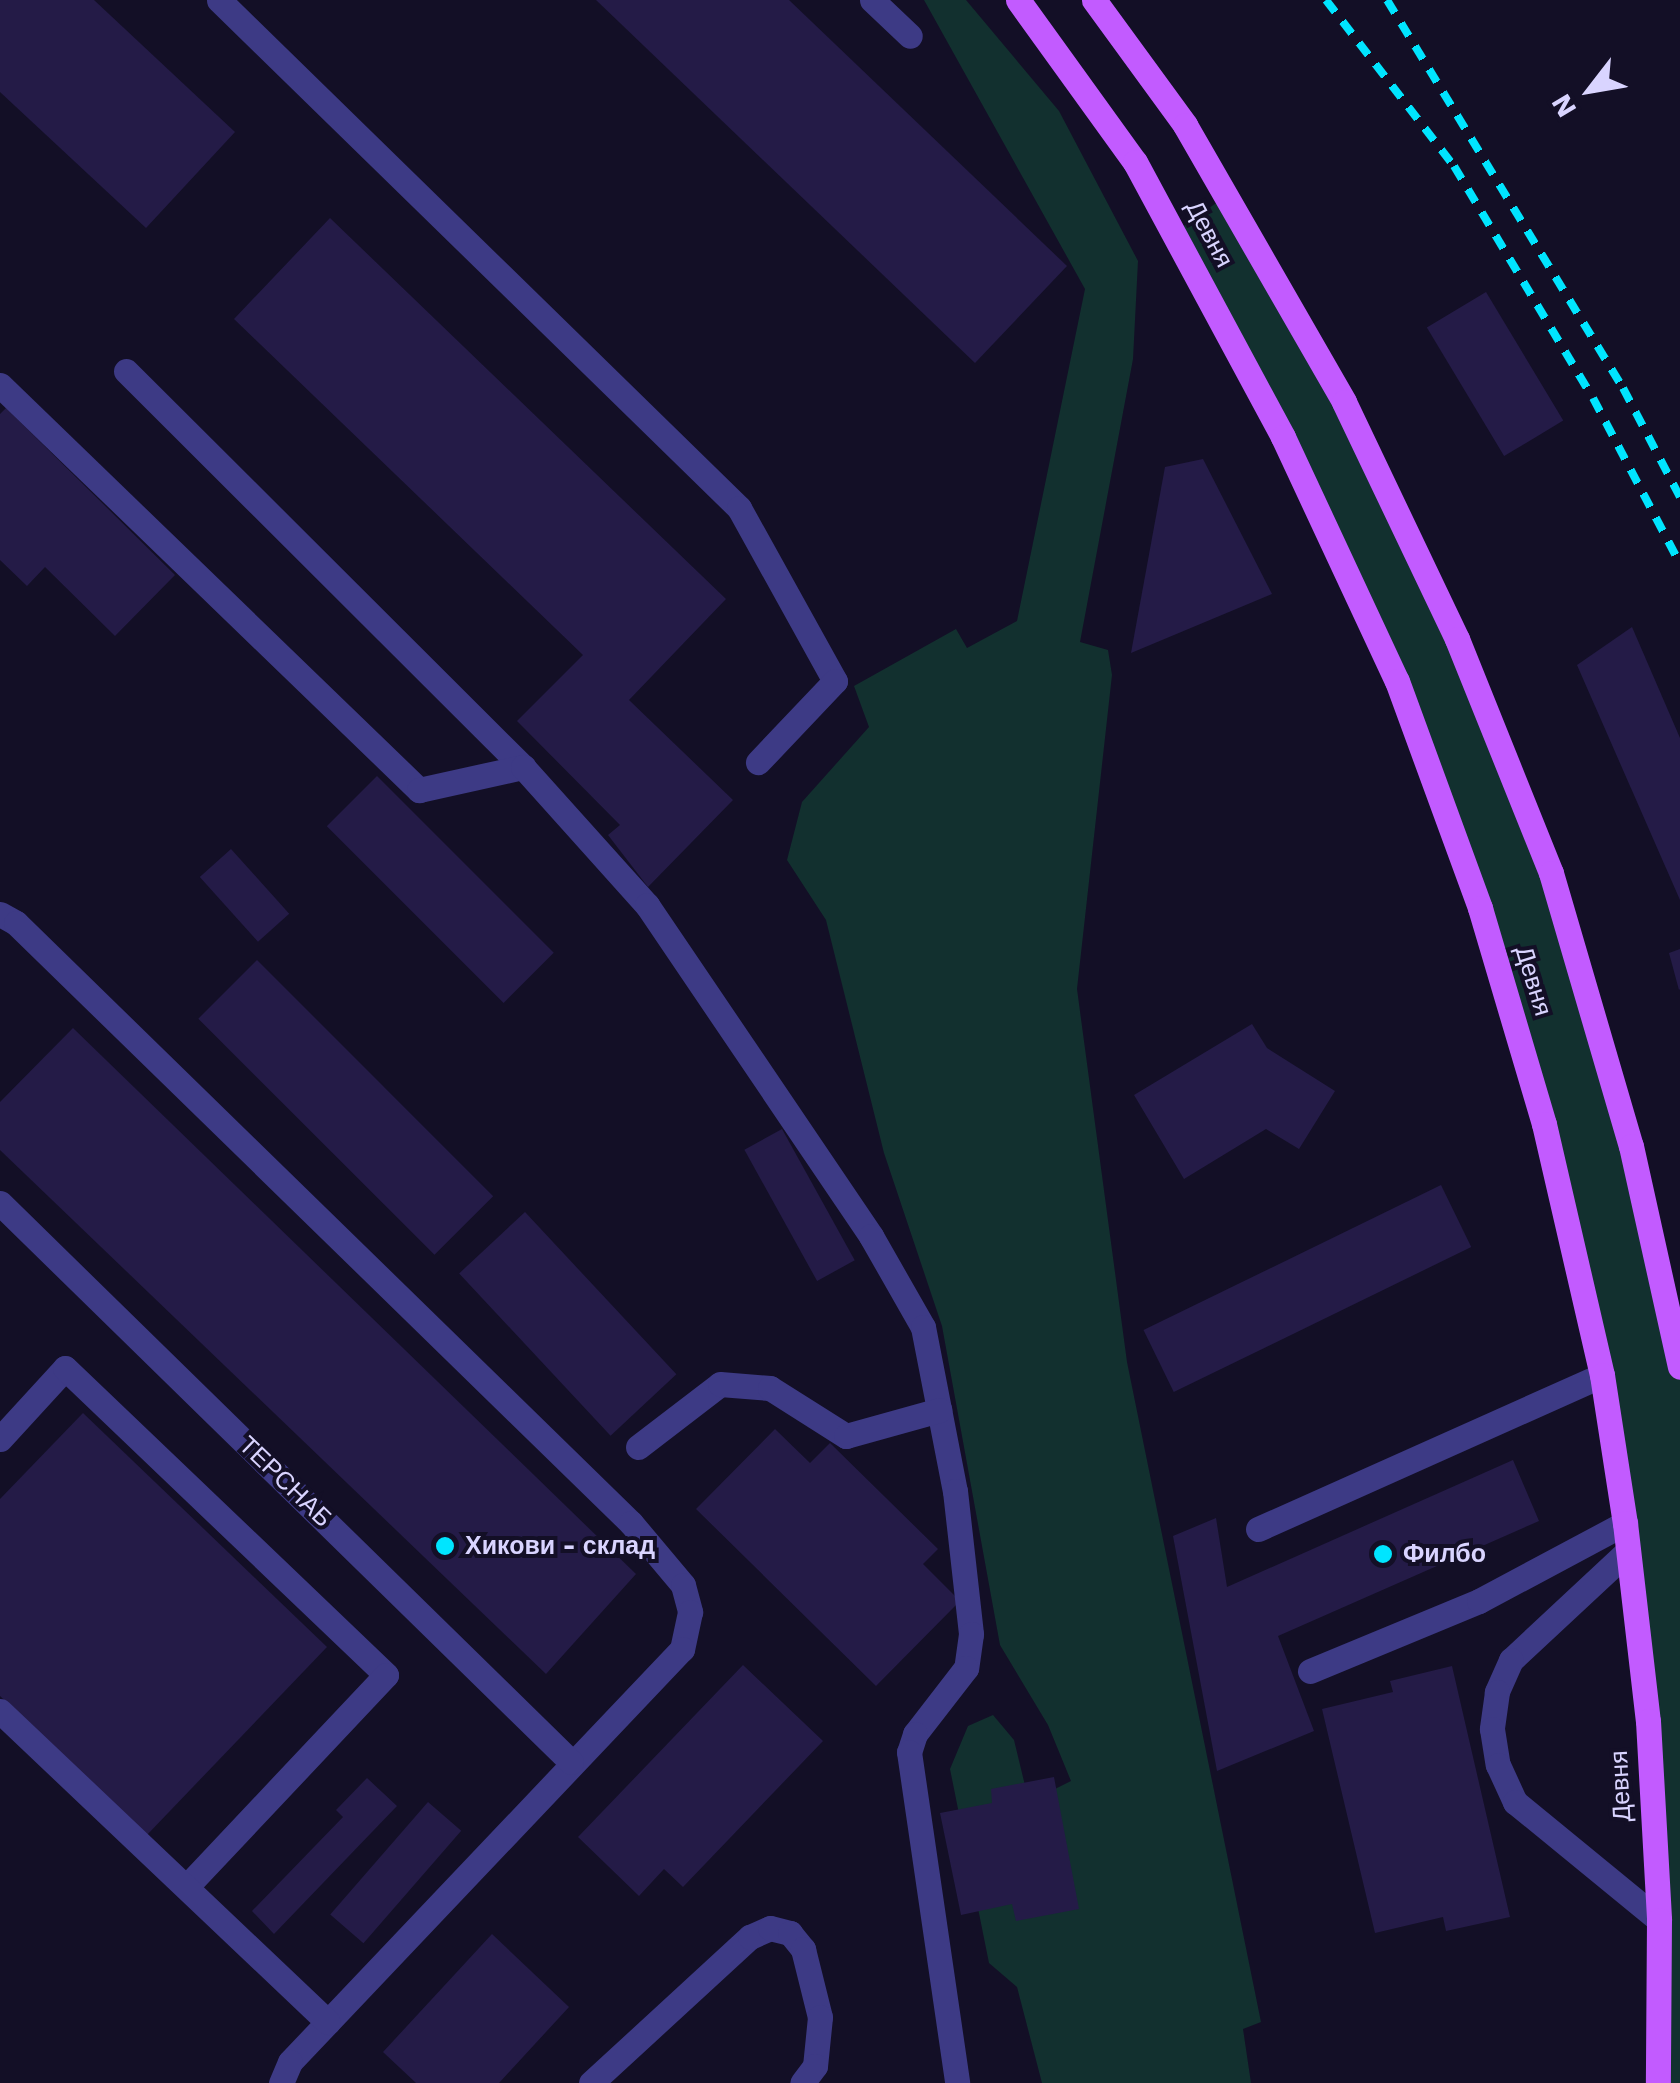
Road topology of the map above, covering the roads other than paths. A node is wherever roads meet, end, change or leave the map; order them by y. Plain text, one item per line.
1 (219, 0) edge
2 (872, 0) edge
3 (1018, 0) edge
4 (1094, 0) edge
5 (910, 36) dead end
6 (126, 371) dead end
7 (0, 385) edge
8 (758, 762) dead end
9 (523, 767) junction
10 (0, 914) edge
11 (0, 1203) edge
12 (1680, 1367) edge
13 (1602, 1376) junction
14 (939, 1410) junction
15 (0, 1438) edge
16 (638, 1447) dead end
17 (1625, 1523) junction
18 (1258, 1529) dead end
19 (1628, 1551) junction
20 (1310, 1671) dead end
21 (0, 1711) edge
22 (571, 1762) junction
23 (186, 1888) junction
24 (1659, 1920) junction
25 (328, 2022) junction
26 (1658, 2042) junction
27 (286, 2072) edge
28 (591, 2083) edge
29 (802, 2083) edge
30 (957, 2083) edge
31 (1648, 2083) edge
32 (1658, 2083) edge

1 - 8 lane
2 - 5 lane
3 - 13 main road, Девня
4 - 12 main road, Девня
6 - 9 lane
7 - 9 lane
9 - 14 lane
10 - 22 lane
11 - 22 lane, ТЕРСНАБ
13 - 17 main road, Девня
13 - 18 lane
14 - 16 lane
14 - 30 lane
15 - 23 lane
17 - 19 main road, Девня
17 - 20 lane
19 - 24 main road, Девня
19 - 24 lane
21 - 23 lane
22 - 25 lane
23 - 25 lane
24 - 26 main road, Девня
25 - 27 lane
26 - 31 main road
26 - 32 main road, Девня
28 - 29 lane

